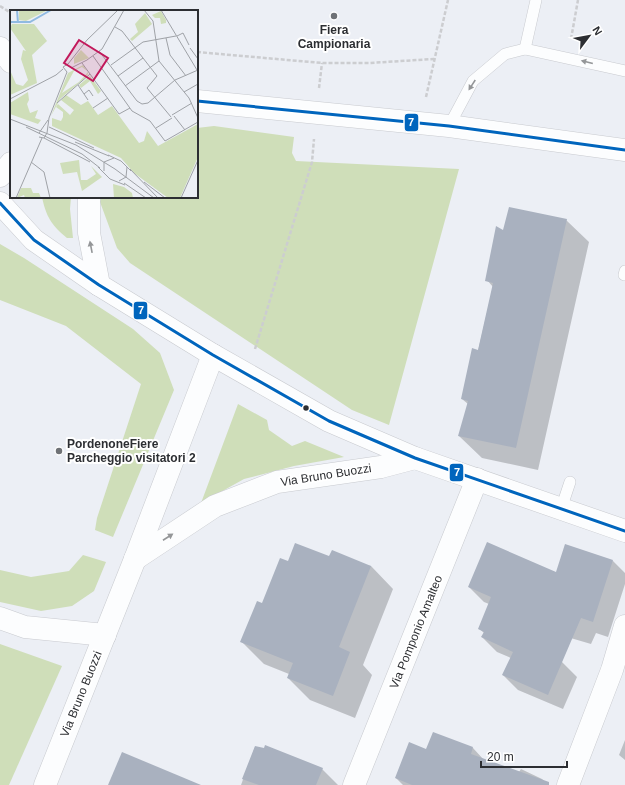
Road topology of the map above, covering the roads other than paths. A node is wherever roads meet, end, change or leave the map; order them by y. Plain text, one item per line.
1 (536, 0) edge
2 (0, 48) edge
3 (525, 49) junction
4 (10, 61) edge
5 (625, 71) edge
6 (198, 101) edge
7 (449, 126) junction
8 (625, 150) edge
9 (10, 164) edge
10 (0, 176) edge
11 (89, 198) edge
12 (0, 203) edge
13 (99, 285) junction
14 (213, 355) junction
15 (415, 458) junction
16 (478, 479) junction
17 (570, 482) dead end
18 (561, 509) junction
19 (625, 531) edge
20 (136, 559) junction
21 (0, 618) edge
22 (625, 626) edge
23 (105, 635) junction
24 (45, 785) edge
25 (354, 785) edge
26 (568, 785) edge

1 - 3 lane
2 - 4 street
5 -> 3 lane
3 -> 7 lane
6 - 7 street
7 - 8 street
9 - 10 street
13 -> 11 street
12 - 13 street
13 - 14 street
14 - 15 street
14 - 20 street, Via Bruno Buozzi
15 - 16 street
20 -> 15 street, Via Bruno Buozzi
16 - 18 street
16 - 25 street, Via Pomponio Amalteo
17 - 18 lane
18 - 19 street
20 - 23 street, Via Bruno Buozzi
21 - 23 street
22 - 26 street
23 - 24 street, Via Bruno Buozzi

